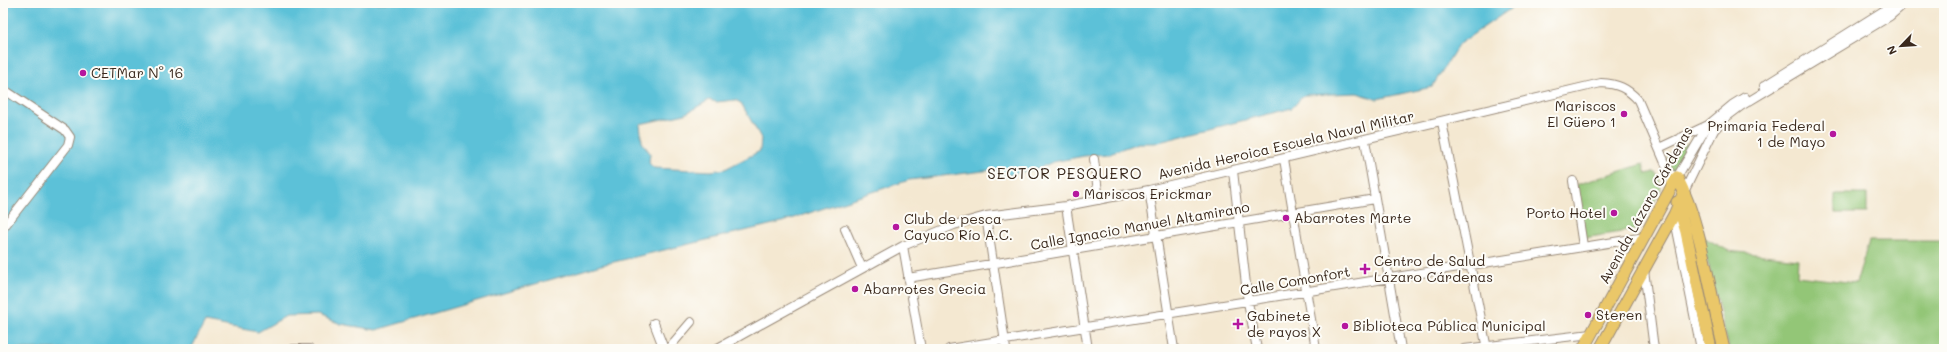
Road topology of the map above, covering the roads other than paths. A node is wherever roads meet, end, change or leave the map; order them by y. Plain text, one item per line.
1 (1896, 3) edge
2 (1905, 3) edge
3 (3, 89) edge
4 (1442, 122) junction
5 (1708, 125) junction
6 (1365, 140) junction
7 (1659, 148) junction
8 (1094, 159) dead end
9 (1284, 160) junction
10 (1232, 171) junction
11 (1672, 178) junction
12 (1573, 181) dead end
13 (1149, 190) junction
14 (1684, 192) junction
15 (1100, 200) junction
16 (1375, 200) junction
17 (1066, 206) junction
18 (1676, 210) junction
19 (1293, 213) junction
20 (986, 216) junction
21 (1240, 222) junction
22 (3, 228) edge
23 (845, 229) dead end
24 (1156, 236) junction
25 (1645, 236) junction
26 (903, 246) junction
27 (1583, 246) junction
28 (1073, 250) junction
29 (993, 264) junction
30 (1470, 265) junction
31 (862, 268) junction
32 (1644, 270) junction
33 (908, 278) junction
34 (1388, 278) junction
35 (1306, 292) junction
36 (1248, 302) junction
37 (1169, 315) junction
38 (654, 322) dead end
39 (691, 322) dead end
40 (1598, 322) junction
41 (1085, 326) junction
42 (1611, 328) junction
43 (1591, 334) junction
44 (1005, 345) edge
45 (1487, 347) edge
46 (293, 349) edge
47 (309, 349) edge
48 (664, 349) edge
49 (668, 349) edge
50 (716, 349) edge
51 (921, 349) edge
52 (949, 349) edge
53 (1088, 349) edge
54 (1174, 349) edge
55 (1257, 349) edge
56 (1316, 349) edge
57 (1401, 349) edge
58 (1464, 349) edge
59 (1583, 349) edge
60 (1600, 349) edge
61 (1654, 349) edge
62 (1701, 349) edge
63 (1711, 349) edge
64 (1724, 349) edge

1 - 5 street, Avenida Lázaro Cárdenas
2 - 14 street, Avenida Lázaro Cárdenas
3 - 22 street
4 - 6 street, Avenida Heroica Escuela Naval Militar
4 - 7 street, Avenida Heroica Escuela Naval Militar
4 - 30 street
5 - 7 street
5 - 11 street, Avenida Lázaro Cárdenas
6 - 9 street, Avenida Heroica Escuela Naval Militar
6 - 16 street
7 - 11 street, Avenida Heroica Escuela Naval Militar
8 - 15 street
9 - 10 street, Avenida Heroica Escuela Naval Militar
9 - 19 street
10 - 13 street, Avenida Heroica Escuela Naval Militar
10 - 21 street
11 - 14 main road
11 - 18 main road
11 - 25 main road, Avenida Lázaro Cárdenas
12 - 27 street
13 - 15 street, Avenida Heroica Escuela Naval Militar
13 - 24 street
14 - 18 main road, Avenida Lázaro Cárdenas
14 - 64 main road
15 - 17 street, Avenida Heroica Escuela Naval Militar
16 - 19 street, Calle Ignacio Manuel Altamirano
16 - 34 street
17 - 20 street, Avenida Heroica Escuela Naval Militar
17 - 28 street
18 - 32 main road, Avenida Lázaro Cárdenas
18 - 62 street
18 - 63 main road
19 - 21 street, Calle Ignacio Manuel Altamirano
19 - 35 street
20 - 26 street, Avenida Heroica Escuela Naval Militar
20 - 29 street
21 - 24 street, Calle Ignacio Manuel Altamirano
21 - 36 street
23 - 31 street
24 - 28 street, Calle Ignacio Manuel Altamirano
24 - 37 street
25 - 27 street, Calle Comonfort
25 - 40 main road, Avenida Lázaro Cárdenas
26 - 31 street, Avenida Heroica Escuela Naval Militar
26 - 33 street
27 - 30 street, Calle Comonfort
28 - 29 street, Calle Ignacio Manuel Altamirano
28 - 41 street
29 - 33 street, Calle Ignacio Manuel Altamirano
29 - 44 street
30 - 34 street, Calle Comonfort
30 - 45 street
31 - 50 street, Avenida Heroica Escuela Naval Militar
32 - 42 main road, Avenida Lázaro Cárdenas
32 - 61 street
33 - 51 street
34 - 35 street, Calle Comonfort
34 - 57 street
35 - 36 street, Calle Comonfort
35 - 56 street
36 - 37 street, Calle Comonfort
36 - 55 street
37 - 41 street, Calle Comonfort
37 - 54 street
38 - 48 street
39 - 49 street
40 - 42 main road
40 - 43 main road, Avenida Lázaro Cárdenas
41 - 44 street, Calle Comonfort
41 - 53 street
42 - 60 main road, Avenida Lázaro Cárdenas
43 - 45 street
43 - 59 main road, Avenida Lázaro Cárdenas
44 - 52 street, Calle Comonfort
45 - 58 street
46 - 47 street

